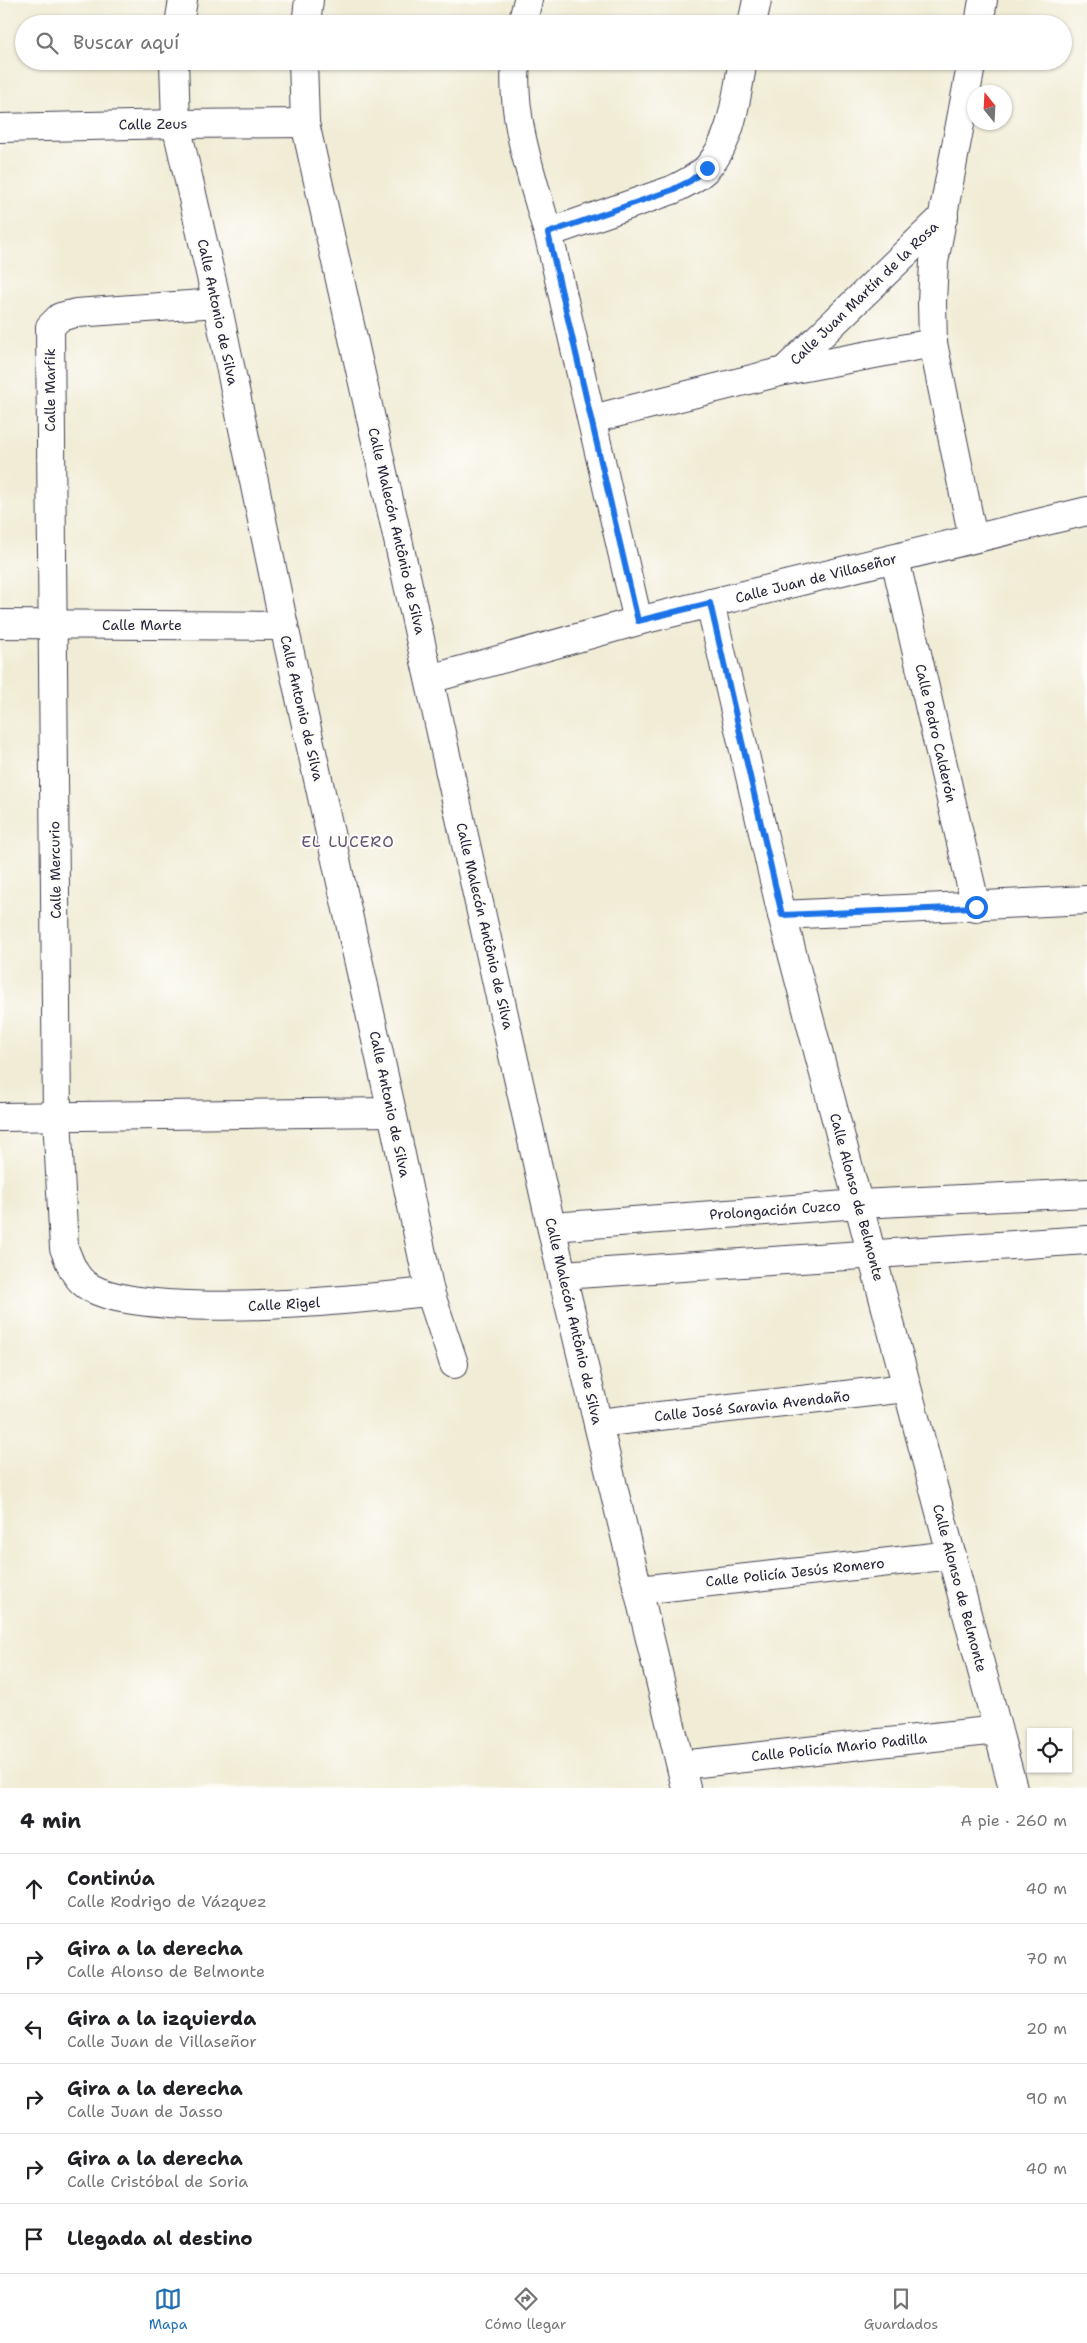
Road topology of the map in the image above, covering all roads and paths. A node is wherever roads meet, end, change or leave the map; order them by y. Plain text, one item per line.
1 (183, 0) edge
2 (309, 0) edge
3 (528, 0) edge
4 (757, 0) edge
5 (983, 0) edge
6 (180, 15) edge
7 (307, 15) edge
8 (524, 15) edge
9 (754, 15) edge
10 (980, 15) edge
11 (176, 70) edge
12 (302, 70) edge
13 (515, 70) edge
14 (741, 70) edge
15 (970, 70) edge
16 (188, 123) junction
17 (298, 123) junction
18 (0, 128) edge
19 (944, 216) junction
20 (548, 233) junction
21 (217, 303) junction
22 (933, 343) junction
23 (784, 371) junction
24 (592, 419) junction
25 (1087, 511) edge
26 (973, 538) junction
27 (895, 559) junction
28 (710, 603) junction
29 (638, 621) junction
30 (0, 624) edge
31 (53, 624) junction
32 (284, 626) junction
33 (430, 679) junction
34 (1087, 900) edge
35 (976, 907) junction
36 (782, 915) junction
37 (392, 1112) junction
38 (0, 1117) edge
39 (57, 1117) junction
40 (1087, 1193) edge
41 (859, 1204) junction
42 (552, 1227) junction
43 (1087, 1240) edge
44 (872, 1253) junction
45 (562, 1275) junction
46 (430, 1292) junction
47 (137, 1301) joint
48 (454, 1364) dead end
49 (906, 1388) junction
50 (598, 1423) junction
51 (952, 1555) junction
52 (639, 1590) junction
53 (997, 1730) junction
54 (684, 1776) edge
55 (1013, 1788) edge

1 - 6 street
2 - 7 street
3 - 8 street
4 - 9 street
5 - 10 street
11 - 16 street, Calle Antonio de Silva
12 - 17 street, Calle Malecón Antônio de Silva
13 - 20 street
14 - 20 street
15 - 19 street
16 - 17 street, Calle Zeus
16 - 18 street, Calle Zeus
16 - 21 street, Calle Antonio de Silva
17 - 33 street, Calle Malecón Antônio de Silva
19 - 22 street
19 - 23 street, Calle Juan Martín de la Rosa
20 - 24 street
21 - 31 street, Calle Marfik
21 - 32 street, Calle Antonio de Silva
22 - 23 street, Calle Juan Martín de la Rosa
22 - 26 street
23 - 24 street, Calle Juan Martín de la Rosa
24 - 29 street
25 - 26 street, Calle Juan de Villaseñor
26 - 27 street, Calle Juan de Villaseñor
27 - 28 street, Calle Juan de Villaseñor
27 - 35 street, Calle Pedro Calderón
28 - 29 street, Calle Juan de Villaseñor
28 - 36 street, Calle Alonso de Belmonte
29 - 33 street, Calle Juan de Villaseñor
30 - 31 street, Calle Marte
31 - 32 street, Calle Marte
31 - 39 street, Calle Mercurio
32 - 37 street, Calle Antonio de Silva
33 - 42 street, Calle Malecón Antônio de Silva
34 - 35 street
35 - 36 street
36 - 41 street, Calle Alonso de Belmonte
37 - 39 street
37 - 46 street, Calle Antonio de Silva
38 - 39 street
39 - 47 street, Calle Mercurio
40 - 41 street, Prolongación Cuzco
41 - 42 street, Prolongación Cuzco
41 - 44 street, Calle Alonso de Belmonte
42 - 45 street, Calle Malecón Antônio de Silva
43 - 44 street
44 - 45 street
44 - 49 street, Calle Alonso de Belmonte
45 - 50 street, Calle Malecón Antônio de Silva
46 - 47 street, Calle Rigel
46 - 48 street, Calle Antonio de Silva
49 - 50 street, Calle José Saravia Avendaño
49 - 51 street, Calle Alonso de Belmonte
50 - 52 street, Calle Malecón Antônio de Silva
51 - 52 street, Calle Policía Jesús Romero
51 - 53 street, Calle Alonso de Belmonte
52 - 54 street, Calle Malecón Antônio de Silva
53 - 54 street, Calle Policía Mario Padilla
53 - 55 street, Calle Alonso de Belmonte

